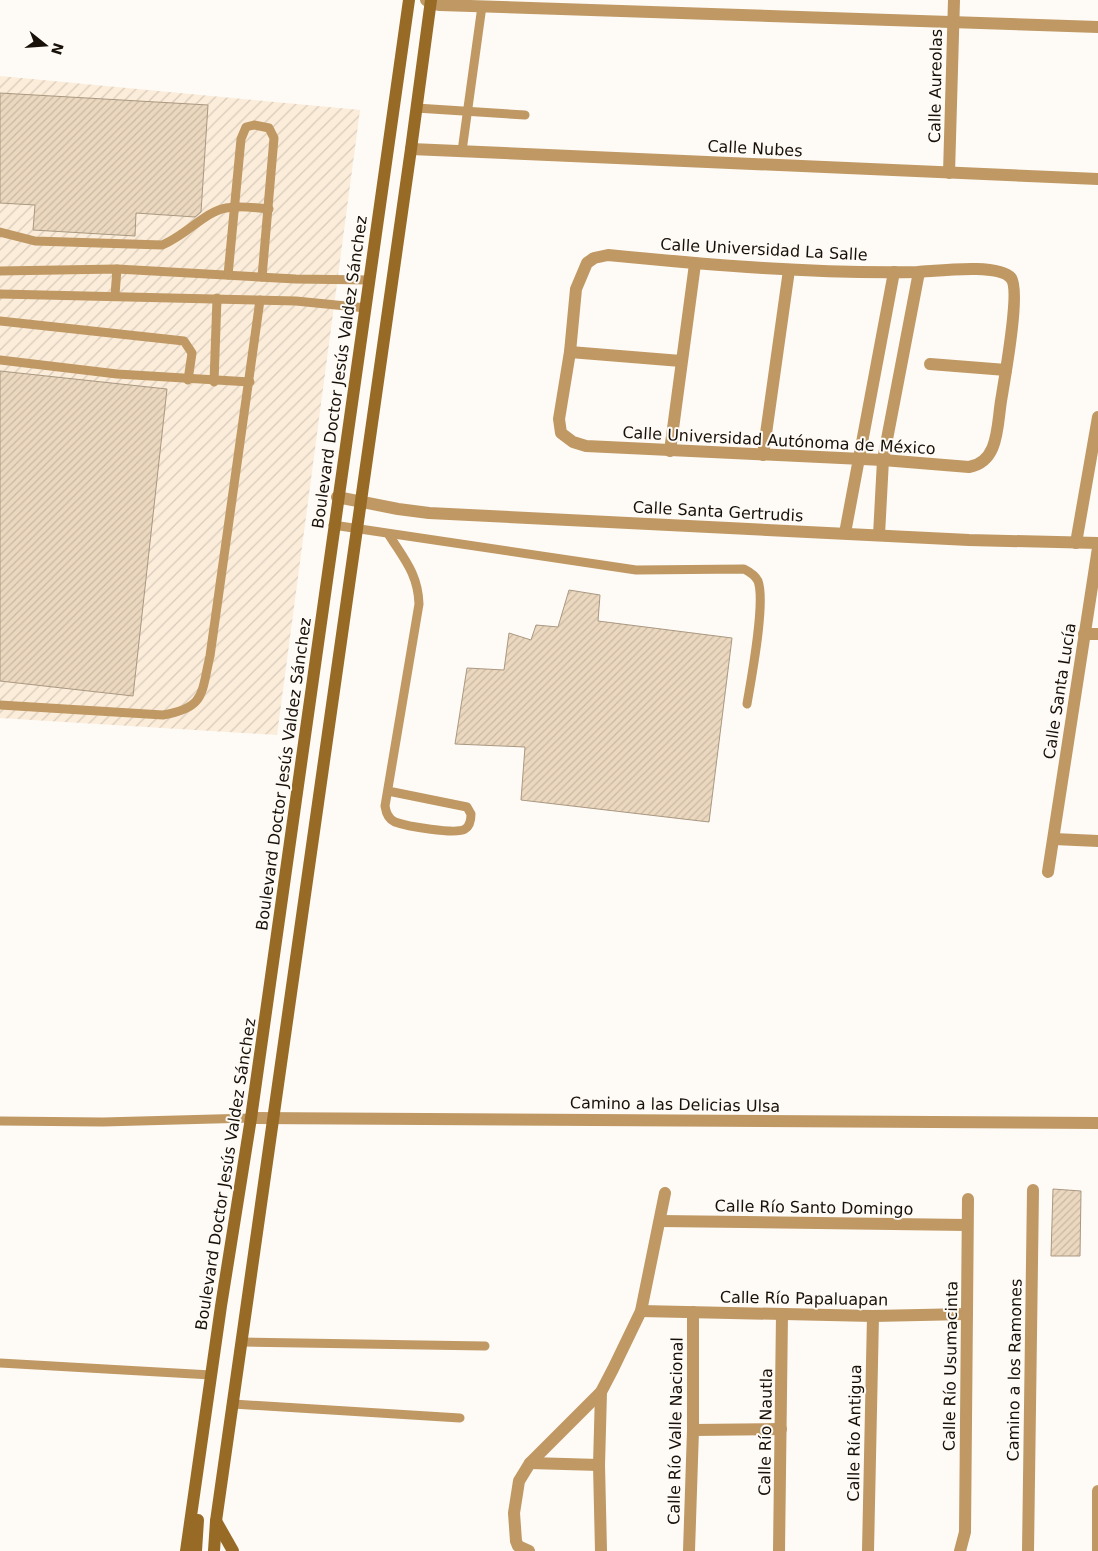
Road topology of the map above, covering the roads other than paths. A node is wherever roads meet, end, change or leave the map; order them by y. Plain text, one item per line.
1 (409, 0) edge
2 (954, 0) edge
3 (429, 1) edge
4 (482, 6) junction
5 (953, 22) junction
6 (1098, 27) edge
7 (416, 108) junction
8 (467, 111) junction
9 (525, 115) dead end
10 (411, 149) junction
11 (462, 151) junction
12 (949, 173) junction
13 (1098, 179) edge
14 (234, 207) junction
15 (269, 209) junction
16 (0, 232) edge
17 (695, 264) junction
18 (116, 269) junction
19 (790, 270) junction
20 (0, 271) edge
21 (894, 272) junction
22 (919, 272) junction
23 (228, 275) junction
24 (262, 277) junction
25 (370, 280) junction
26 (0, 294) edge
27 (115, 295) junction
28 (217, 298) junction
29 (260, 300) junction
30 (366, 308) junction
31 (0, 321) edge
32 (570, 352) junction
33 (0, 360) edge
34 (681, 361) junction
35 (930, 364) dead end
36 (1006, 370) junction
37 (188, 380) junction
38 (214, 382) junction
39 (250, 382) junction
40 (1098, 417) edge
41 (670, 451) junction
42 (764, 455) junction
43 (858, 458) junction
44 (883, 460) junction
45 (337, 497) junction
46 (361, 502) junction
47 (333, 525) junction
48 (356, 529) junction
49 (845, 533) junction
50 (389, 535) junction
51 (879, 535) junction
52 (1076, 543) junction
53 (1098, 543) edge
54 (1098, 548) edge
55 (1084, 634) junction
56 (1098, 634) edge
57 (747, 704) dead end
58 (0, 706) edge
59 (388, 791) junction
60 (1054, 839) junction
61 (1098, 841) edge
62 (1048, 872) dead end
63 (273, 1117) junction
64 (251, 1118) junction
65 (0, 1121) edge
66 (1098, 1123) edge
67 (1033, 1190) dead end
68 (665, 1193) dead end
69 (968, 1199) dead end
70 (660, 1221) junction
71 (967, 1225) junction
72 (641, 1311) junction
73 (693, 1312) junction
74 (782, 1314) junction
75 (966, 1314) junction
76 (873, 1316) junction
77 (242, 1342) junction
78 (485, 1346) dead end
79 (0, 1363) edge
80 (211, 1375) junction
81 (601, 1392) junction
82 (233, 1404) junction
83 (460, 1418) dead end
84 (781, 1429) junction
85 (693, 1430) junction
86 (530, 1463) junction
87 (599, 1465) junction
88 (197, 1482) junction
89 (1098, 1491) edge
90 (216, 1521) junction
91 (186, 1551) edge
92 (196, 1551) edge
93 (214, 1551) edge
94 (233, 1551) edge
95 (529, 1551) edge
96 (601, 1551) edge
97 (689, 1551) edge
98 (779, 1551) edge
99 (868, 1551) edge
100 (960, 1551) edge
101 (1028, 1551) edge
102 (1098, 1551) edge

1 - 25 main road, Boulevard Doctor Jesús Valdez Sánchez
2 - 5 street, Calle Aureolas
3 - 4 street
3 - 7 main road
4 - 5 street
4 - 8 lane
5 - 6 street
5 - 12 street, Calle Aureolas
7 - 8 lane
7 - 10 main road
8 - 9 lane
8 - 11 lane
10 - 11 street, Calle Nubes
10 - 46 main road
11 - 12 street, Calle Nubes
12 - 13 street, Calle Nubes
14 - 15 lane
14 - 15 lane
14 - 16 lane
14 - 23 lane
15 - 24 lane
17 - 19 street, Calle Universidad La Salle
17 - 32 street, Calle Universidad La Salle
17 - 34 street
18 - 20 lane
18 - 23 lane
18 - 27 lane
19 - 21 street, Calle Universidad La Salle
19 - 42 street
21 - 22 street, Calle Universidad La Salle
21 - 43 street
22 - 36 street, Calle Universidad La Salle
22 - 44 street
23 - 24 lane
24 - 25 lane
25 - 30 main road, Boulevard Doctor Jesús Valdez Sánchez
26 - 27 lane
27 - 28 lane
28 - 29 lane
28 - 38 lane
29 - 30 lane
29 - 39 lane
30 - 45 main road, Boulevard Doctor Jesús Valdez Sánchez
31 - 37 lane
32 - 34 street
32 - 41 street, Calle Universidad Autónoma de México
33 - 37 lane
34 - 41 street
35 - 36 street
36 - 44 street, Calle Universidad Autónoma de México
37 - 38 lane
38 - 39 lane
39 - 58 lane
40 - 52 street
41 - 42 street, Calle Universidad Autónoma de México
42 - 43 street, Calle Universidad Autónoma de México
43 - 44 street, Calle Universidad Autónoma de México
43 - 49 street
44 - 51 street
45 - 46 street, Calle Santa Gertrudis
45 - 47 main road, Boulevard Doctor Jesús Valdez Sánchez
46 - 48 main road
46 - 49 street, Calle Santa Gertrudis
47 - 48 lane
47 - 64 main road, Boulevard Doctor Jesús Valdez Sánchez
48 - 50 lane
48 - 63 main road
49 - 51 street, Calle Santa Gertrudis
50 - 57 lane
50 - 59 lane
51 - 52 street, Calle Santa Gertrudis
52 - 53 street, Calle Santa Gertrudis
54 - 55 street, Calle Santa Lucía
55 - 56 street
55 - 60 street, Calle Santa Lucía
59 - 59 lane
60 - 61 street
60 - 62 street, Calle Santa Lucía
63 - 64 street, Camino a las Delicias Ulsa
63 - 66 street, Camino a las Delicias Ulsa
63 - 77 main road
64 - 65 lane
64 - 80 main road, Boulevard Doctor Jesús Valdez Sánchez
67 - 101 street, Camino a los Ramones
68 - 70 street
69 - 71 street, Calle Río Usumacinta
70 - 71 street, Calle Río Santo Domingo
70 - 72 street
71 - 75 street, Calle Río Usumacinta
72 - 73 street, Calle Río Papaluapan
72 - 81 street
73 - 74 street, Calle Río Papaluapan
73 - 85 street, Calle Río Valle Nacional
74 - 76 street, Calle Río Papaluapan
74 - 84 street, Calle Río Nautla
75 - 76 street, Calle Río Papaluapan
75 - 100 street, Calle Río Usumacinta
76 - 99 street, Calle Río Antigua
77 - 78 lane
77 - 82 main road
79 - 80 lane
80 - 88 main road, Boulevard Doctor Jesús Valdez Sánchez
81 - 86 street
81 - 87 street
82 - 83 lane
82 - 90 main road
84 - 85 street
84 - 98 street, Calle Río Nautla
85 - 97 street, Calle Río Valle Nacional
86 - 87 street
86 - 95 street
87 - 96 street
88 - 91 main road, Boulevard Doctor Jesús Valdez Sánchez
88 - 92 main road
89 - 102 street
90 - 93 main road
90 - 94 main road

